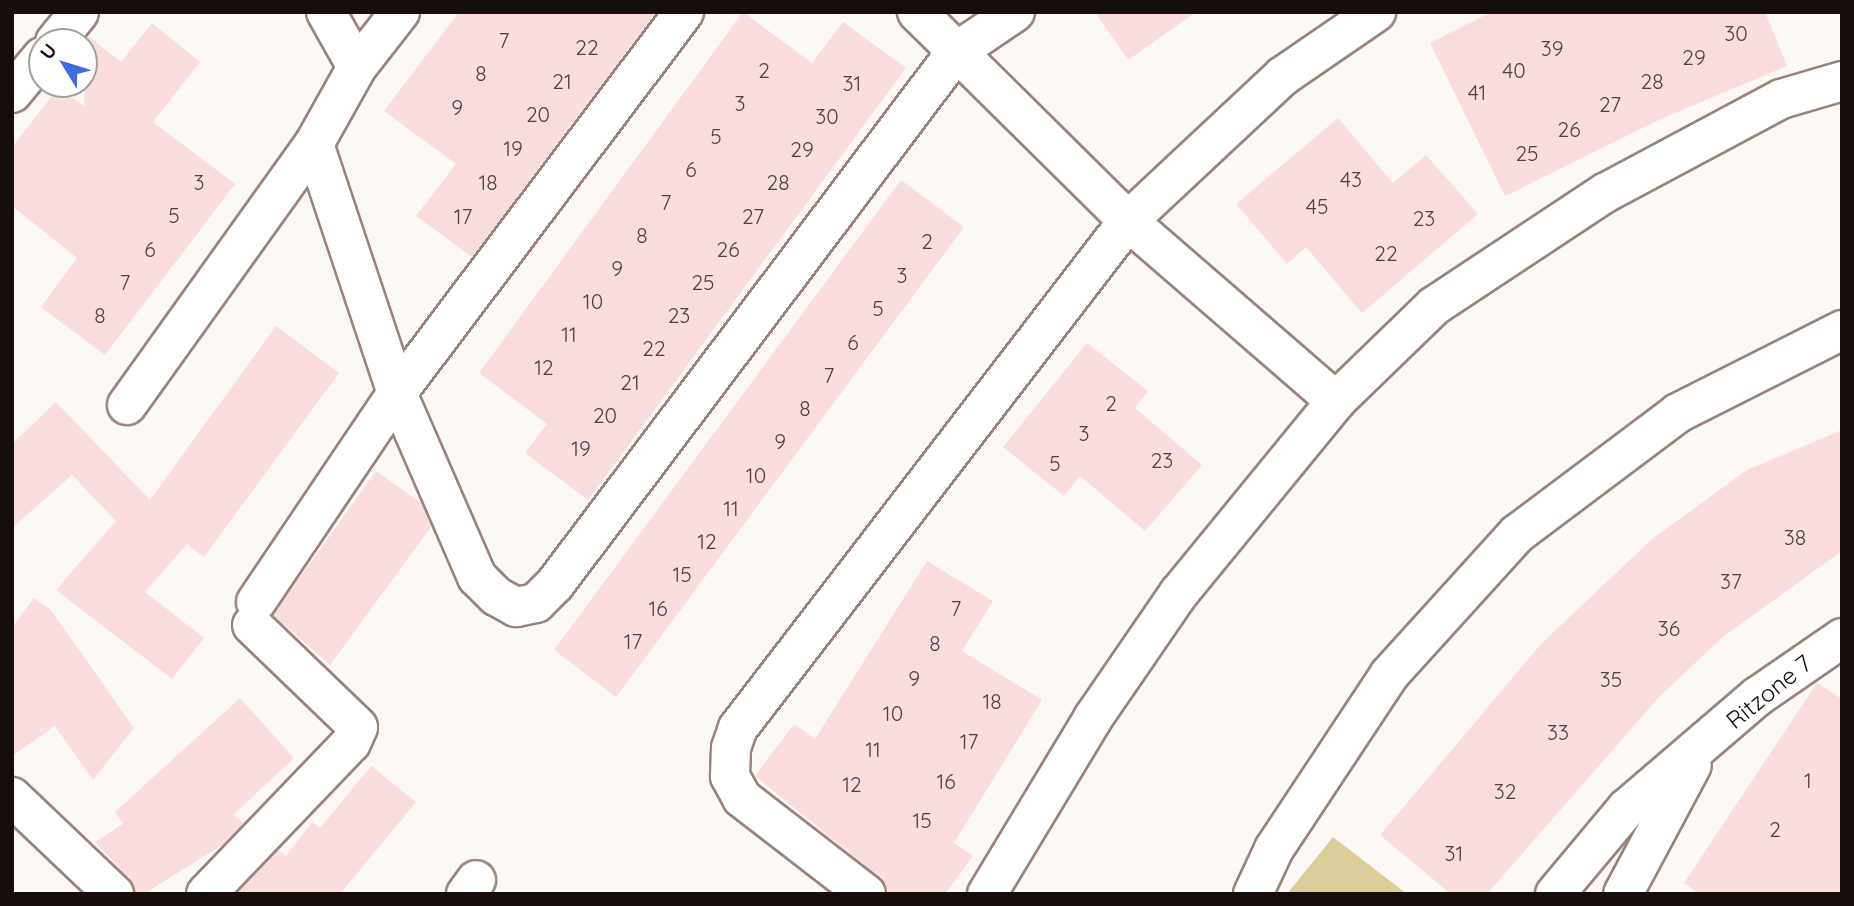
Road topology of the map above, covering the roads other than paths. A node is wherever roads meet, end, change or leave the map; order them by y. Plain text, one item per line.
1 (79, 12) edge
2 (326, 12) edge
3 (400, 12) edge
4 (684, 12) edge
5 (917, 12) edge
6 (1015, 12) edge
7 (1376, 12) edge
8 (66, 28) edge
9 (956, 52) junction
10 (357, 66) junction
11 (28, 74) edge
12 (1842, 81) edge
13 (12, 93) edge
14 (314, 144) junction
15 (1128, 221) junction
16 (1842, 330) edge
17 (397, 393) junction
18 (1336, 401) junction
19 (127, 405) dead end
20 (1842, 638) edge
21 (1699, 751) junction
22 (12, 797) edge
23 (114, 894) edge
24 (206, 894) edge
25 (866, 894) edge
26 (987, 894) edge
27 (1253, 894) edge
28 (1555, 894) edge
29 (1623, 894) edge

1 - 8 street
2 - 10 street
3 - 10 street
4 - 17 street
5 - 9 street
6 - 9 street
7 - 15 street
9 - 15 street
9 - 17 street
10 - 14 street
11 - 13 street
12 - 18 street
14 - 17 street
14 - 19 street
15 - 18 street
15 - 25 street
16 - 27 street
17 - 24 street
18 - 26 street
20 - 21 street, Ritzone 7
21 - 28 street
21 - 29 street
22 - 23 street

